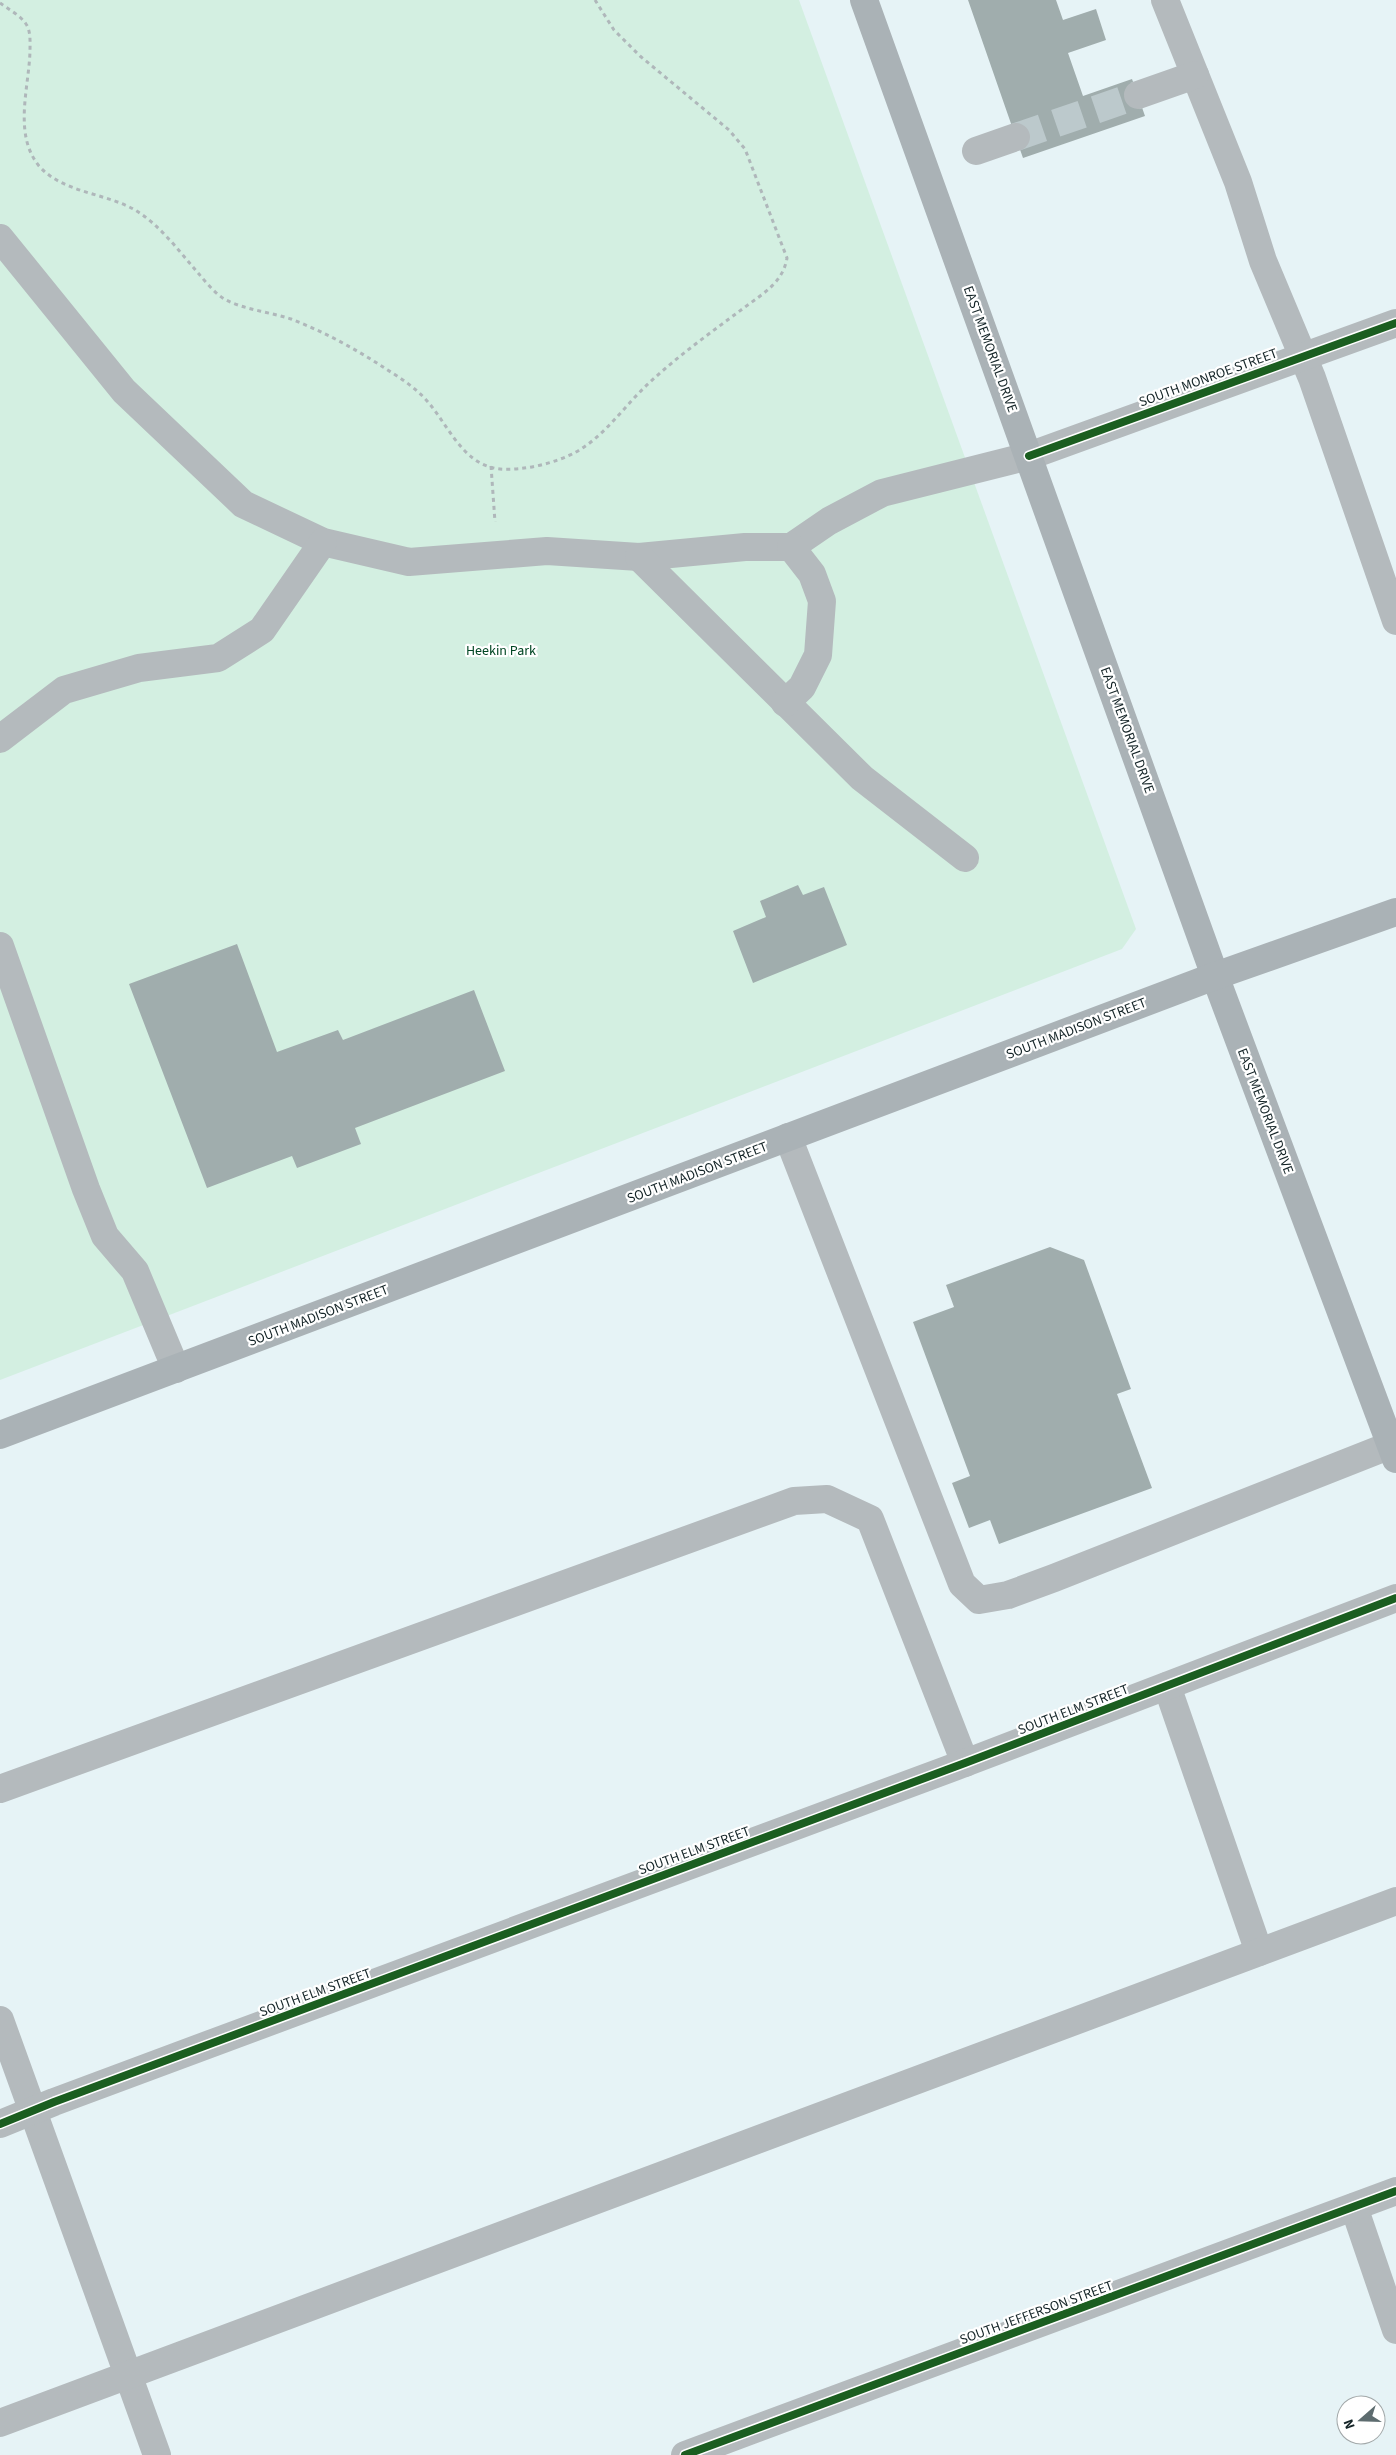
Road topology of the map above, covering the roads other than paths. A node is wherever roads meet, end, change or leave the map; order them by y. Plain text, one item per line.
1 (864, 0) edge
2 (1165, 0) edge
3 (1195, 75) junction
4 (1138, 95) tunnel mouth
5 (1016, 137) tunnel mouth
6 (976, 151) dead end
7 (0, 238) edge
8 (1396, 323) edge
9 (1302, 357) junction
10 (1029, 456) junction
11 (323, 542) junction
12 (791, 547) junction
13 (639, 557) junction
14 (1396, 621) edge
15 (785, 703) junction
16 (0, 739) edge
17 (965, 858) dead end
18 (1396, 912) edge
19 (0, 946) edge
20 (1215, 976) junction
21 (788, 1137) junction
22 (176, 1368) junction
23 (0, 1435) edge
24 (1393, 1452) edge
25 (1396, 1598) edge
26 (1167, 1686) junction
27 (965, 1763) junction
28 (0, 1789) edge
29 (1396, 1901) edge
30 (1259, 1952) junction
31 (0, 2020) edge
32 (32, 2111) junction
33 (0, 2124) edge
34 (1396, 2192) edge
35 (1354, 2207) junction
36 (1396, 2330) edge
37 (130, 2374) junction
38 (0, 2423) edge
39 (157, 2455) edge
40 (685, 2455) edge

1 - 10 main road, EAST MEMORIAL DRIVE
2 - 3 street
3 - 4 street
3 - 9 street
5 - 6 street
7 - 11 street
8 - 9 street, SOUTH MONROE STREET
9 - 10 street, SOUTH MONROE STREET
9 - 14 street
10 - 12 street, SOUTH MONROE STREET
10 - 20 main road, EAST MEMORIAL DRIVE
11 - 13 street
11 - 16 street
12 - 13 street
12 - 15 street
13 - 15 street
15 - 17 street
18 - 20 main road, SOUTH MADISON STREET
19 - 22 street
20 - 21 main road, SOUTH MADISON STREET
20 - 24 main road, EAST MEMORIAL DRIVE
21 - 22 main road, SOUTH MADISON STREET
21 - 24 street
22 - 23 main road, SOUTH MADISON STREET
25 - 26 street, SOUTH ELM STREET
26 - 27 street, SOUTH ELM STREET
26 - 30 street
27 - 28 street
27 - 32 street, SOUTH ELM STREET
29 - 30 street
30 - 37 street
31 - 32 street
32 - 33 street, SOUTH ELM STREET
32 - 37 street
34 - 35 street, SOUTH JEFFERSON STREET
35 - 36 street
35 - 40 street, SOUTH JEFFERSON STREET
37 - 38 street
37 - 39 street

